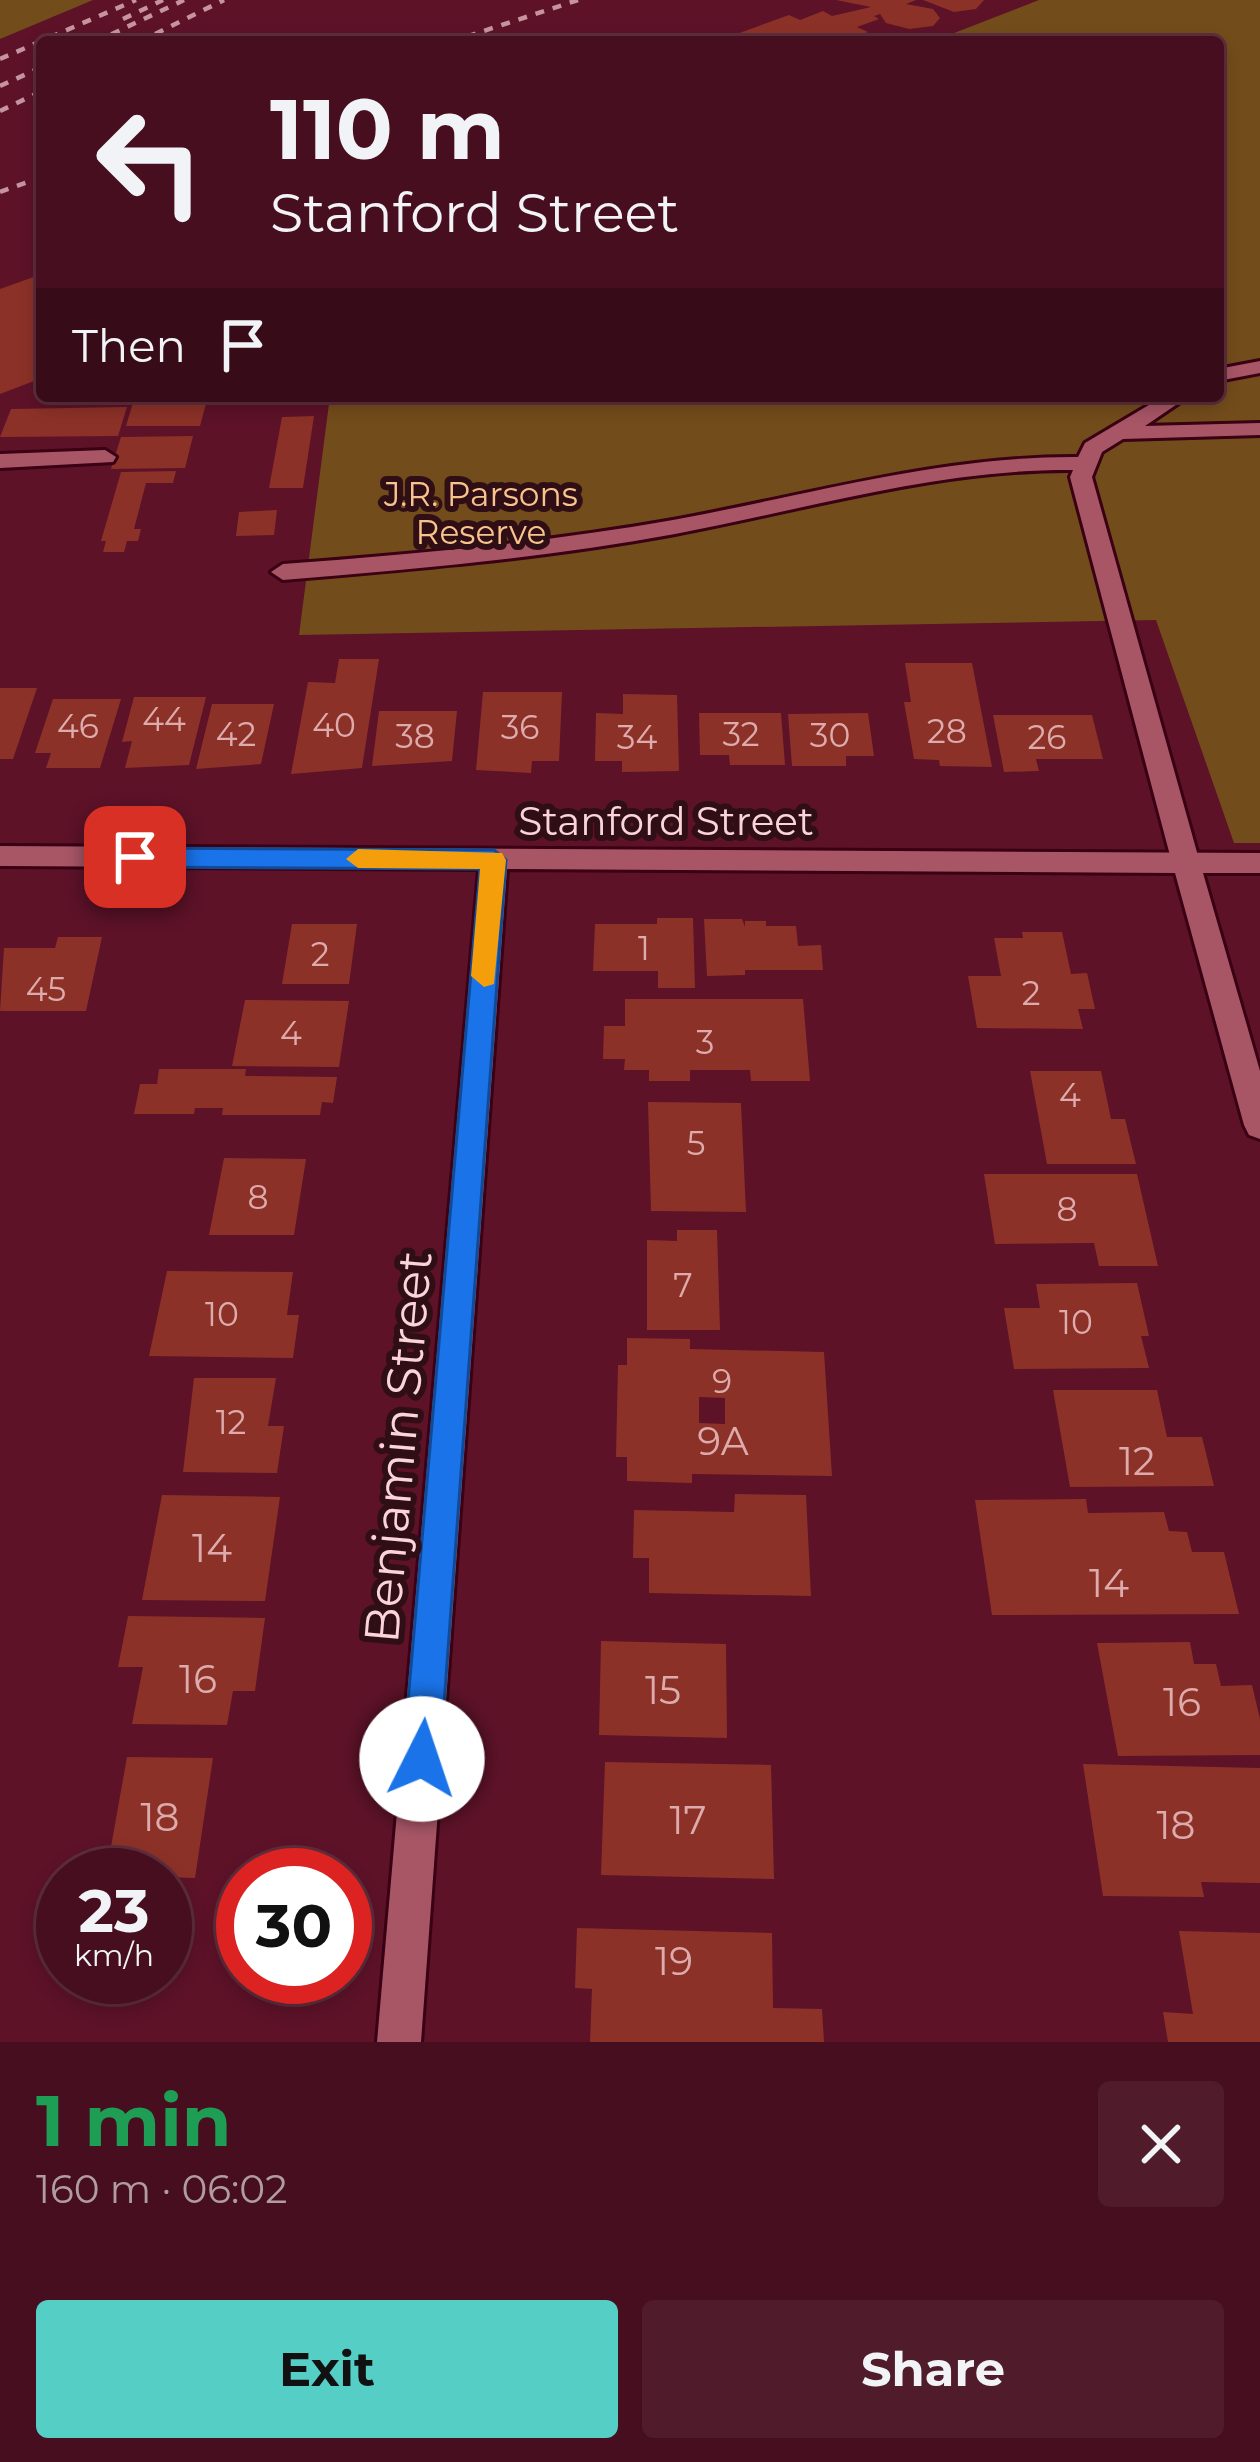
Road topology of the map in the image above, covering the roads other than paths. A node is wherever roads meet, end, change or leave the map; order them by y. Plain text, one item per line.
1 (1260, 367) edge
2 (1224, 374) edge
3 (1168, 402) edge
4 (1260, 429) edge
5 (1117, 434) junction
6 (105, 457) dead end
7 (0, 461) edge
8 (1086, 464) junction
9 (284, 572) dead end
10 (0, 856) edge
11 (494, 860) junction
12 (1186, 863) junction
13 (1260, 863) edge
14 (1260, 1125) edge
15 (399, 2042) edge

1 - 2 street
3 - 5 street
4 - 5 street
5 - 8 street
6 - 7 street
8 - 9 street
8 - 12 street
10 - 11 street, Stanford Street
11 - 12 street, Stanford Street
11 - 15 street, Benjamin Street
12 - 13 street, Stanford Street
12 - 14 street

